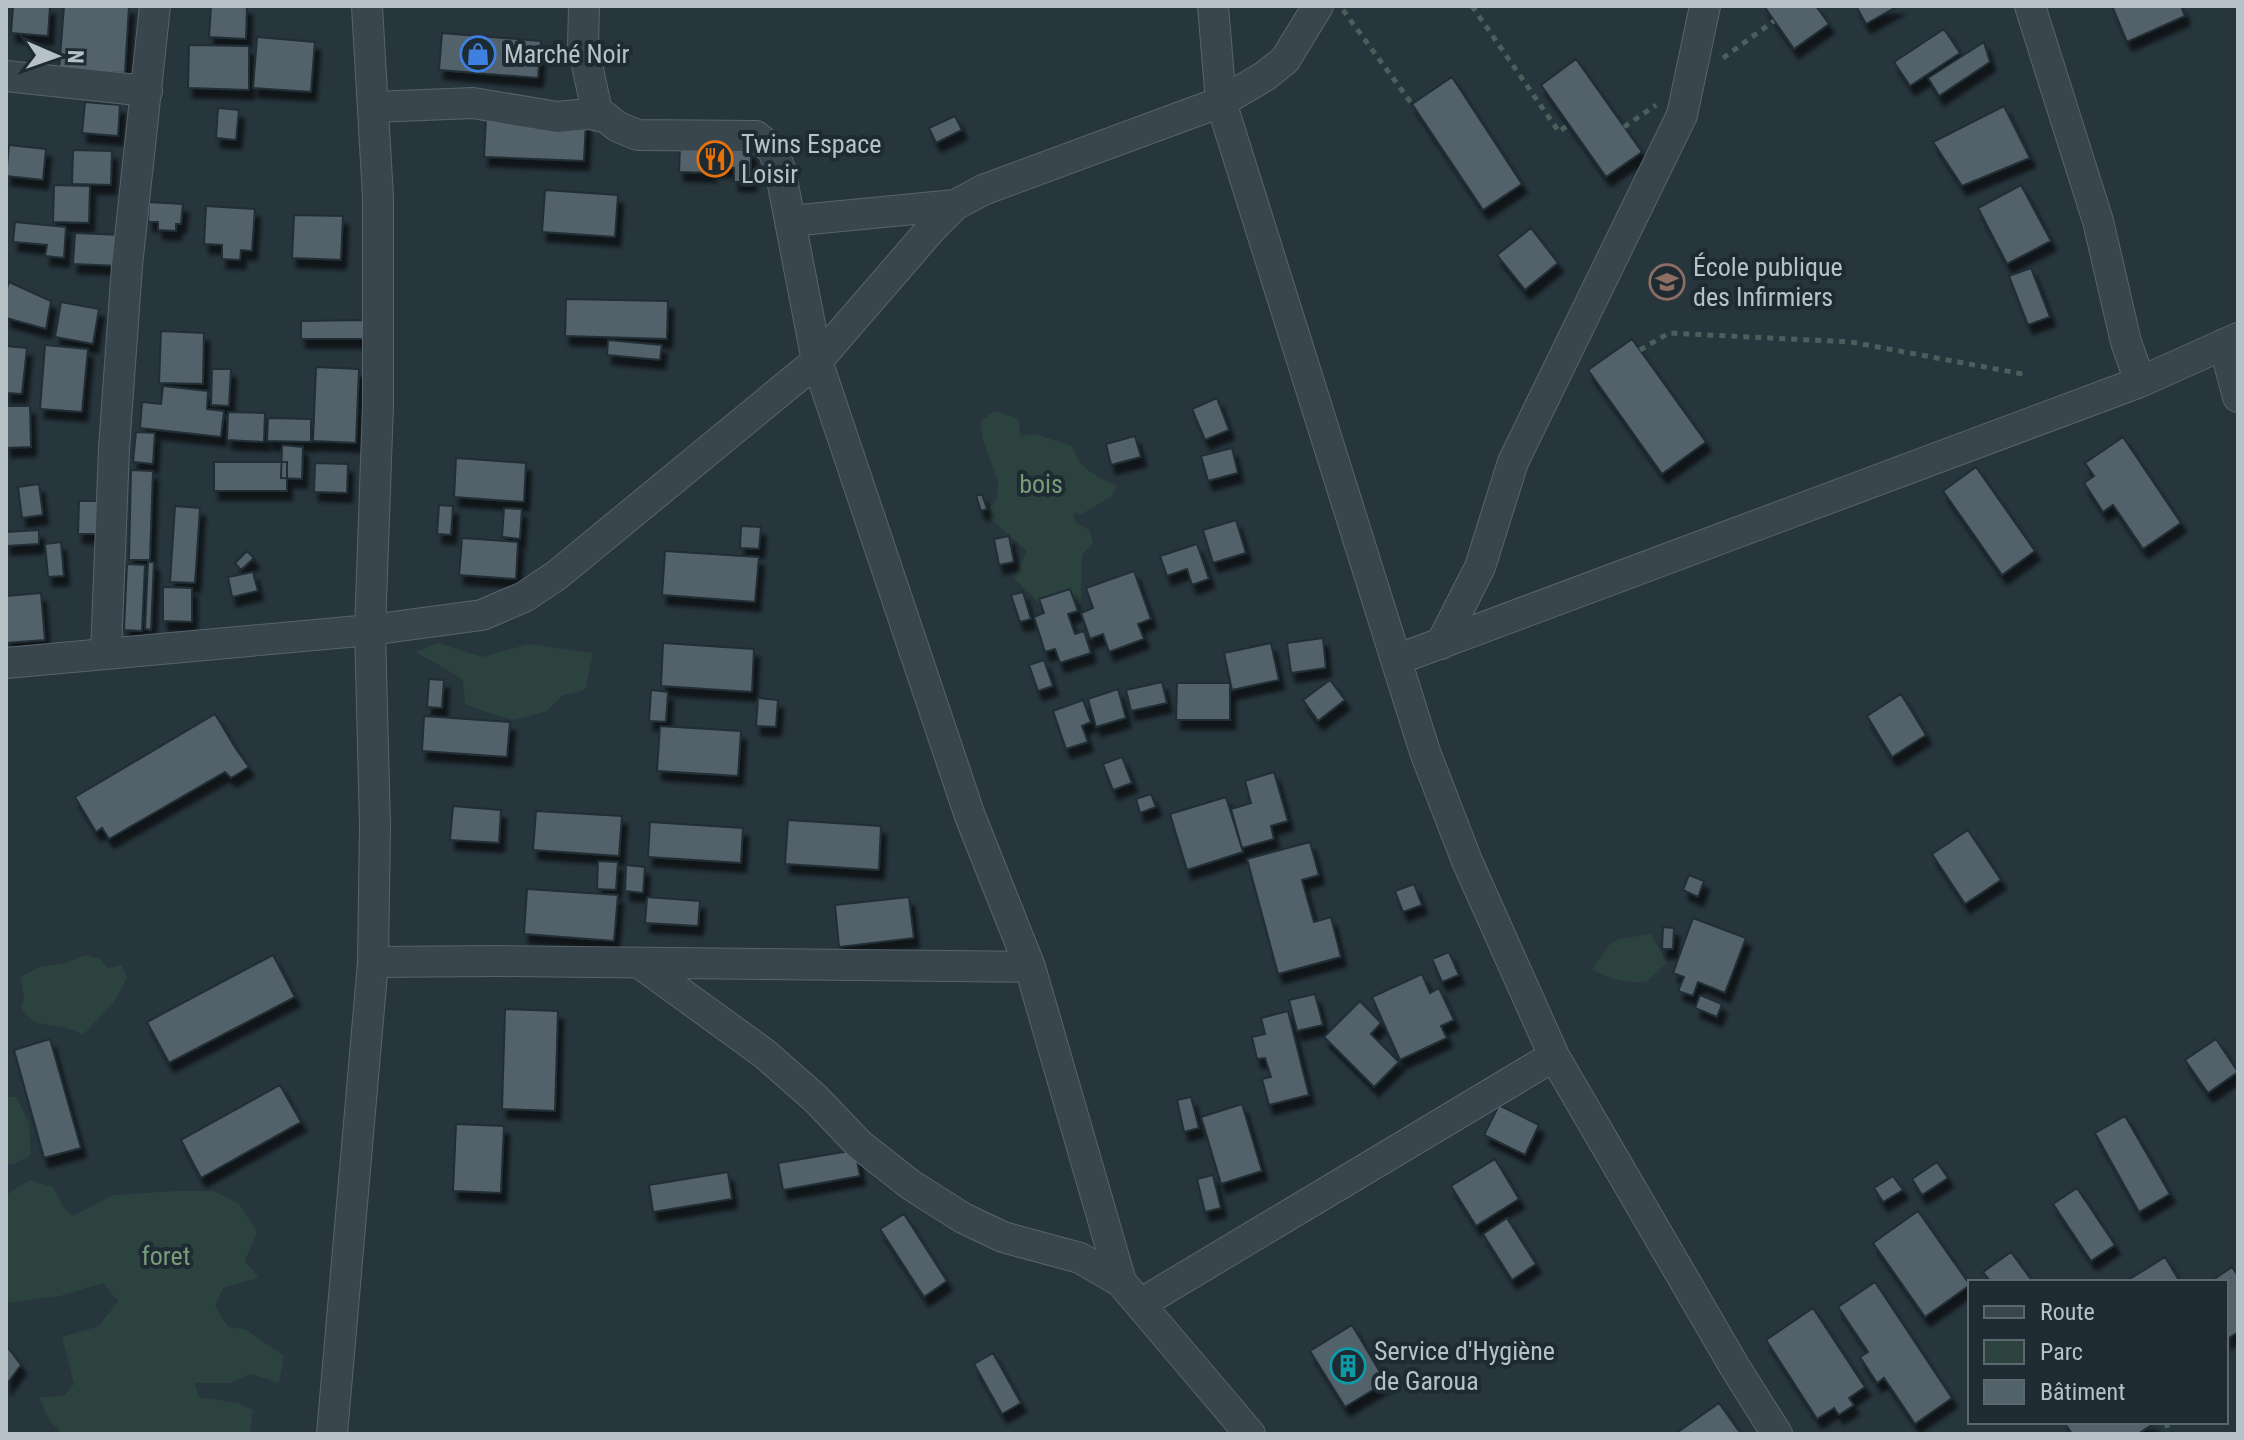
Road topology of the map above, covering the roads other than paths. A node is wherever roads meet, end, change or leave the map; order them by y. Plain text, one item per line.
1 (155, 6) edge
2 (367, 6) edge
3 (584, 6) edge
4 (1213, 6) edge
5 (1318, 6) edge
6 (1705, 6) edge
7 (2030, 6) edge
8 (6, 76) edge
9 (147, 91) junction
10 (1221, 102) junction
11 (374, 107) junction
12 (598, 116) junction
13 (955, 205) junction
14 (790, 221) junction
15 (2231, 341) edge
16 (817, 361) junction
17 (2140, 382) junction
18 (2238, 397) edge
19 (370, 630) junction
20 (1441, 644) junction
21 (106, 653) junction
22 (1396, 660) junction
23 (6, 663) edge
24 (373, 962) junction
25 (641, 964) junction
26 (1030, 967) junction
27 (1554, 1056) junction
28 (1130, 1293) junction
29 (332, 1434) edge
30 (1250, 1434) edge
31 (1777, 1434) edge

1 - 9 street
2 - 11 street
3 - 12 street
4 - 10 street
5 - 10 street
6 - 20 street
7 - 17 street
8 - 9 street
9 - 21 street
10 - 13 street
10 - 22 street
11 - 12 street
11 - 19 street
12 - 14 street
13 - 14 street
13 - 16 street
14 - 16 street
15 - 17 street
15 - 18 street
16 - 19 street
16 - 26 street
17 - 20 street
19 - 21 street
19 - 24 street
20 - 22 street
21 - 23 street
22 - 27 street
24 - 25 street
24 - 29 street
25 - 26 street
25 - 28 street
26 - 28 street
27 - 28 street
27 - 31 street
28 - 30 street

